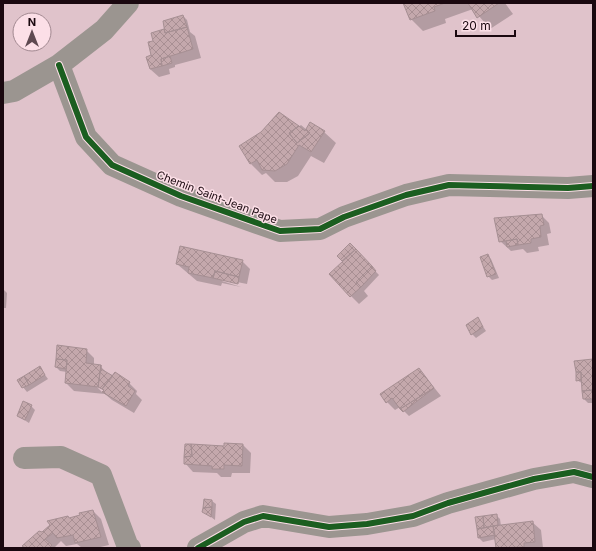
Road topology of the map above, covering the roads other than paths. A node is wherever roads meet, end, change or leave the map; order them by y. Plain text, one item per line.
1 (128, 3) edge
2 (59, 65) junction
3 (3, 93) edge
4 (593, 186) edge
5 (24, 458) dead end
6 (593, 476) edge
7 (130, 548) edge
8 (198, 548) edge

1 - 2 street
2 - 3 street
2 - 4 street, Chemin Saint-Jean Pape
5 - 7 street
6 - 8 street

